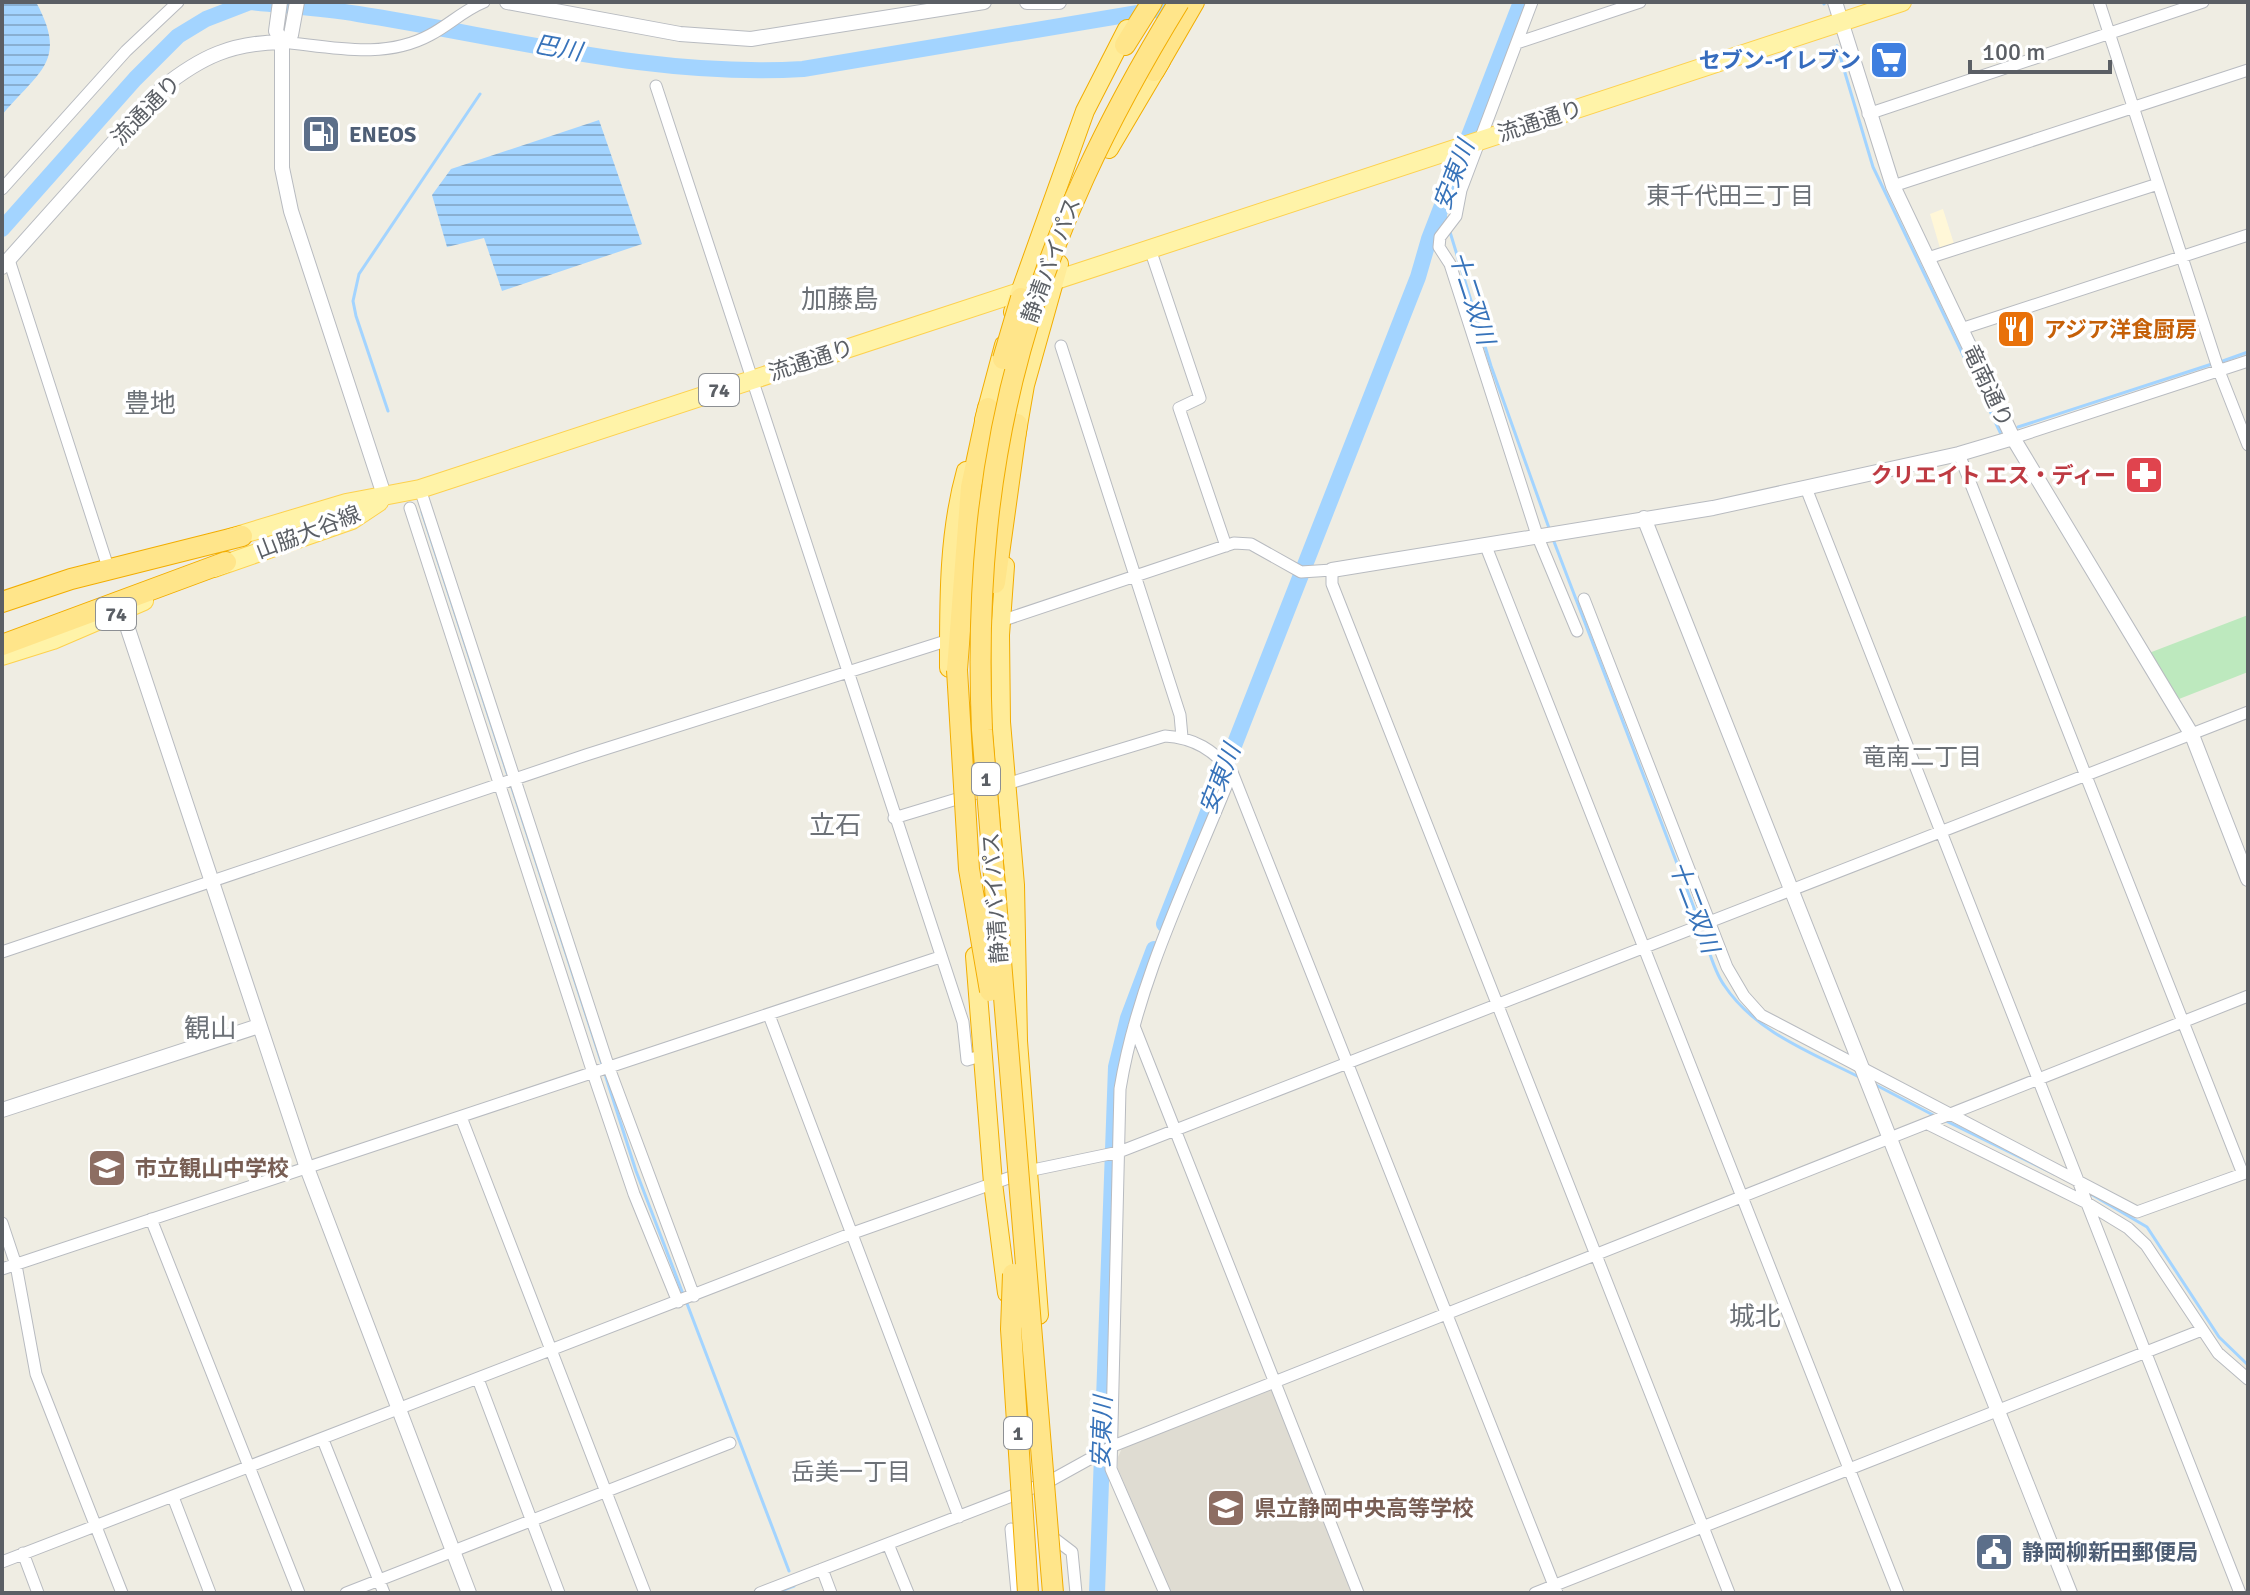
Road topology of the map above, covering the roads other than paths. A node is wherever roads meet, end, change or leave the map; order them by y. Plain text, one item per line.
1 (178, 2) edge
2 (280, 2) edge
3 (297, 2) edge
4 (484, 2) edge
5 (507, 2) edge
6 (984, 2) edge
7 (1027, 2) edge
8 (1059, 2) edge
9 (1142, 2) edge
10 (1152, 2) edge
11 (1165, 2) edge
12 (1179, 2) edge
13 (1194, 2) edge
14 (1201, 2) edge
15 (1532, 2) edge
16 (1640, 2) edge
17 (1835, 2) edge
18 (1902, 2) edge
19 (2099, 2) edge
20 (2203, 2) edge
21 (1841, 22) junction
22 (2109, 34) junction
23 (282, 42) junction
24 (1517, 43) junction
25 (1121, 46) junction
26 (2248, 70) edge
27 (1154, 71) junction
28 (656, 86) dead end
29 (2133, 108) junction
30 (1868, 114) junction
31 (1476, 142) junction
32 (2158, 184) junction
33 (1893, 186) junction
34 (2, 189) edge
35 (2248, 235) edge
36 (1150, 249) junction
37 (2182, 257) junction
38 (1928, 258) junction
39 (5, 263) edge
40 (1053, 281) junction
41 (1019, 292) junction
42 (1961, 329) junction
43 (1061, 346) dead end
44 (2248, 361) edge
45 (2219, 371) junction
46 (751, 380) junction
47 (988, 408) junction
48 (1017, 424) junction
49 (2013, 438) junction
50 (2248, 445) edge
51 (1959, 454) junction
52 (1806, 488) junction
53 (420, 489) junction
54 (385, 498) junction
55 (410, 508) dead end
56 (1644, 518) junction
57 (1545, 534) junction
58 (242, 536) junction
59 (1485, 544) junction
60 (1226, 546) junction
61 (106, 561) junction
62 (226, 562) junction
63 (1332, 570) junction
64 (1133, 577) junction
65 (2, 592) edge
66 (1584, 599) dead end
67 (2, 602) edge
68 (1565, 606) junction
69 (122, 611) junction
70 (1592, 616) junction
71 (1001, 621) junction
72 (1577, 631) dead end
73 (949, 640) junction
74 (2, 645) edge
75 (2, 656) edge
76 (847, 673) junction
77 (2248, 712) edge
78 (2192, 735) junction
79 (1182, 737) junction
80 (1232, 772) junction
81 (2087, 776) junction
82 (513, 780) junction
83 (1006, 784) junction
84 (499, 785) junction
85 (957, 801) junction
86 (894, 818) junction
87 (1938, 830) junction
88 (2248, 879) edge
89 (212, 883) junction
90 (1791, 889) junction
91 (1709, 921) junction
92 (1642, 947) junction
93 (2, 952) edge
94 (940, 957) junction
95 (990, 991) junction
96 (2248, 996) edge
97 (1498, 1005) junction
98 (769, 1015) junction
99 (2183, 1022) junction
100 (1134, 1025) junction
101 (259, 1026) junction
102 (984, 1055) junction
103 (1348, 1063) junction
104 (609, 1068) junction
105 (1863, 1070) junction
106 (593, 1073) junction
107 (2035, 1078) junction
108 (1011, 1086) junction
109 (2, 1110) edge
110 (1953, 1114) junction
111 (461, 1117) junction
112 (1928, 1124) junction
113 (1175, 1130) junction
114 (1890, 1139) junction
115 (1119, 1152) junction
116 (307, 1168) junction
117 (1028, 1171) junction
118 (2245, 1173) edge
119 (2078, 1180) junction
120 (993, 1183) junction
121 (1742, 1195) junction
122 (2087, 1203) junction
123 (151, 1219) junction
124 (2, 1223) edge
125 (853, 1233) junction
126 (1596, 1253) junction
127 (16, 1265) junction
128 (2, 1269) edge
129 (1013, 1274) junction
130 (694, 1296) junction
131 (678, 1302) junction
132 (1447, 1312) junction
133 (2202, 1330) junction
134 (1033, 1348) junction
135 (551, 1349) junction
136 (2144, 1352) junction
137 (478, 1379) junction
138 (2248, 1379) edge
139 (1274, 1382) junction
140 (1998, 1409) junction
141 (400, 1411) junction
142 (323, 1440) junction
143 (730, 1443) dead end
144 (1113, 1446) junction
145 (250, 1468) junction
146 (1848, 1468) junction
147 (1048, 1482) junction
148 (1029, 1490) junction
149 (605, 1491) junction
150 (173, 1497) junction
151 (959, 1517) junction
152 (531, 1520) junction
153 (96, 1526) junction
154 (1703, 1526) junction
155 (1011, 1529) dead end
156 (1051, 1536) junction
157 (888, 1544) junction
158 (453, 1552) junction
159 (23, 1553) junction
160 (2, 1562) edge
161 (822, 1569) junction
162 (1038, 1586) edge
163 (381, 1587) edge
164 (1556, 1589) edge
165 (1020, 1590) edge
166 (38, 1593) edge
167 (122, 1593) edge
168 (210, 1593) edge
169 (299, 1593) edge
170 (346, 1593) edge
171 (469, 1593) edge
172 (559, 1593) edge
173 (645, 1593) edge
174 (760, 1593) edge
175 (831, 1593) edge
176 (908, 1593) edge
177 (1054, 1593) edge
178 (1065, 1593) edge
179 (1076, 1593) edge
180 (1165, 1593) edge
181 (1358, 1593) edge
182 (1535, 1593) edge
183 (1729, 1593) edge
184 (1898, 1593) edge
185 (2070, 1593) edge
186 (2240, 1593) edge

1 - 34 street
2 - 23 street
3 - 23 street
4 - 23 street
5 - 6 street
7 - 8 street
9 - 25 highway, 1
10 - 25 highway, 1
11 - 95 highway, 静清バイパス / 1, bridge
12 - 108 highway, 静清バイパス / 1, bridge
13 - 27 highway
14 - 27 highway, 1
15 - 24 street
16 - 24 street
17 - 21 street, 竜南通り
18 - 21 main road, 流通通り / 74
19 - 22 street
20 - 22 street
21 - 30 street, 竜南通り
21 - 31 main road, 流通通り / 74
22 - 29 street
22 - 30 street
23 - 39 street, 流通通り
23 - 54 street
24 - 31 street
25 - 41 highway, 1
26 - 29 street
27 - 40 highway, 1
28 - 46 street
29 - 32 street
29 - 33 street
30 - 33 street, 竜南通り
31 - 36 main road, 流通通り / 74
31 - 57 street
32 - 37 street
32 - 38 street
33 - 38 street, 竜南通り
35 - 37 street
36 - 40 main road, 流通通り / 74
36 - 60 street
37 - 42 street
37 - 45 street
38 - 42 street, 竜南通り
39 - 61 street
40 - 41 main road, 流通通り / 74
40 - 48 highway, 1
41 - 46 main road, 流通通り / 74
41 - 47 highway, 1
42 - 49 street, 竜南通り
43 - 64 street
44 - 45 street
45 - 49 street
45 - 50 street
46 - 53 main road, 流通通り / 74
46 - 76 street
47 - 73 highway, 1
47 - 95 highway, 1, bridge
48 - 71 highway, 1
48 - 108 highway, 1, bridge
49 - 51 street
49 - 78 street, 竜南通り
51 - 52 street
51 - 81 street
52 - 56 street
52 - 87 street
53 - 54 main road, 流通通り / 74
53 - 82 street
54 - 58 main road, 山脇大谷線 / 74
54 - 62 main road, 山脇大谷線 / 74
55 - 84 street
56 - 57 street
56 - 90 street
57 - 59 street
57 - 68 street
58 - 61 main road, 74
58 - 67 highway, 74
59 - 63 street
59 - 92 street
60 - 63 street
60 - 64 street
61 - 65 main road, 74
62 - 69 main road, 74
62 - 74 highway, 74
63 - 97 street
64 - 71 street
64 - 79 street
66 - 70 street
68 - 70 street
68 - 72 street
69 - 75 main road, 74
69 - 89 street
70 - 91 street
71 - 83 highway, 1
73 - 76 street
73 - 85 highway, 1
76 - 82 street
76 - 86 street
77 - 78 street
78 - 81 street
78 - 88 street, 竜南通り
79 - 80 street
79 - 83 street
80 - 100 street
80 - 103 street
81 - 87 street
81 - 99 street
82 - 84 street
82 - 104 street
83 - 85 street
83 - 117 highway, 1
84 - 89 street
84 - 106 street
85 - 86 street
85 - 102 highway, 1
86 - 94 street
87 - 90 street
87 - 107 street
89 - 93 street
89 - 101 street
90 - 91 street
90 - 105 street
91 - 92 street
91 - 105 street
92 - 97 street
92 - 121 street
94 - 98 street
94 - 102 street
95 - 129 highway, 静清バイパス / 1
96 - 99 street
97 - 103 street
97 - 126 street
98 - 104 street
98 - 125 street
99 - 107 street
99 - 118 street
100 - 113 street
100 - 115 street
101 - 109 street
101 - 116 street
102 - 120 highway, 1
103 - 113 street
103 - 132 street
104 - 106 street
104 - 130 street
105 - 110 street
105 - 114 street
106 - 111 street
106 - 131 street
107 - 110 street
107 - 119 street
108 - 134 highway, 静清バイパス / 1, bridge
110 - 112 street
110 - 119 street
111 - 116 street
111 - 135 street
112 - 114 street
112 - 122 street
113 - 115 street
113 - 139 street
114 - 121 street
114 - 140 street
115 - 117 street
115 - 144 street
116 - 123 street
116 - 141 street
117 - 120 street
117 - 147 highway, 1
118 - 119 street
119 - 122 street
120 - 125 street
120 - 148 highway, 1
121 - 126 street
121 - 146 street
122 - 133 street
122 - 136 street
123 - 127 street
123 - 145 street
124 - 127 street
125 - 130 street
125 - 151 street
126 - 132 street
126 - 154 street
127 - 128 street
127 - 153 street
129 - 162 highway, 静清バイパス / 1, bridge
129 - 165 highway, 1, bridge
130 - 131 street
131 - 135 street
132 - 139 street
132 - 164 street
133 - 136 street
133 - 138 street
134 - 177 highway, 静清バイパス / 1, bridge
134 - 178 highway, 1, bridge
135 - 137 street
135 - 149 street
136 - 140 street
136 - 186 street
137 - 141 street
137 - 152 street
139 - 144 street
139 - 181 street
140 - 146 street
140 - 185 street
141 - 142 street
141 - 158 street
142 - 145 street
142 - 163 street
143 - 149 street
144 - 147 street
144 - 180 street
145 - 150 street
145 - 169 street
146 - 154 street
146 - 184 street
147 - 148 street
147 - 156 highway, 1
148 - 151 street
148 - 162 highway, 1
149 - 152 street
149 - 173 street
150 - 153 street
150 - 168 street
151 - 157 street
152 - 158 street
152 - 172 street
153 - 159 street
153 - 167 street
154 - 164 street
154 - 183 street
155 - 165 street
156 - 177 highway, 1
156 - 179 street
157 - 161 street
157 - 176 street
158 - 163 street
158 - 171 street
159 - 160 street
159 - 166 street
161 - 174 street
161 - 175 street
162 - 165 street
163 - 170 street
164 - 182 street

